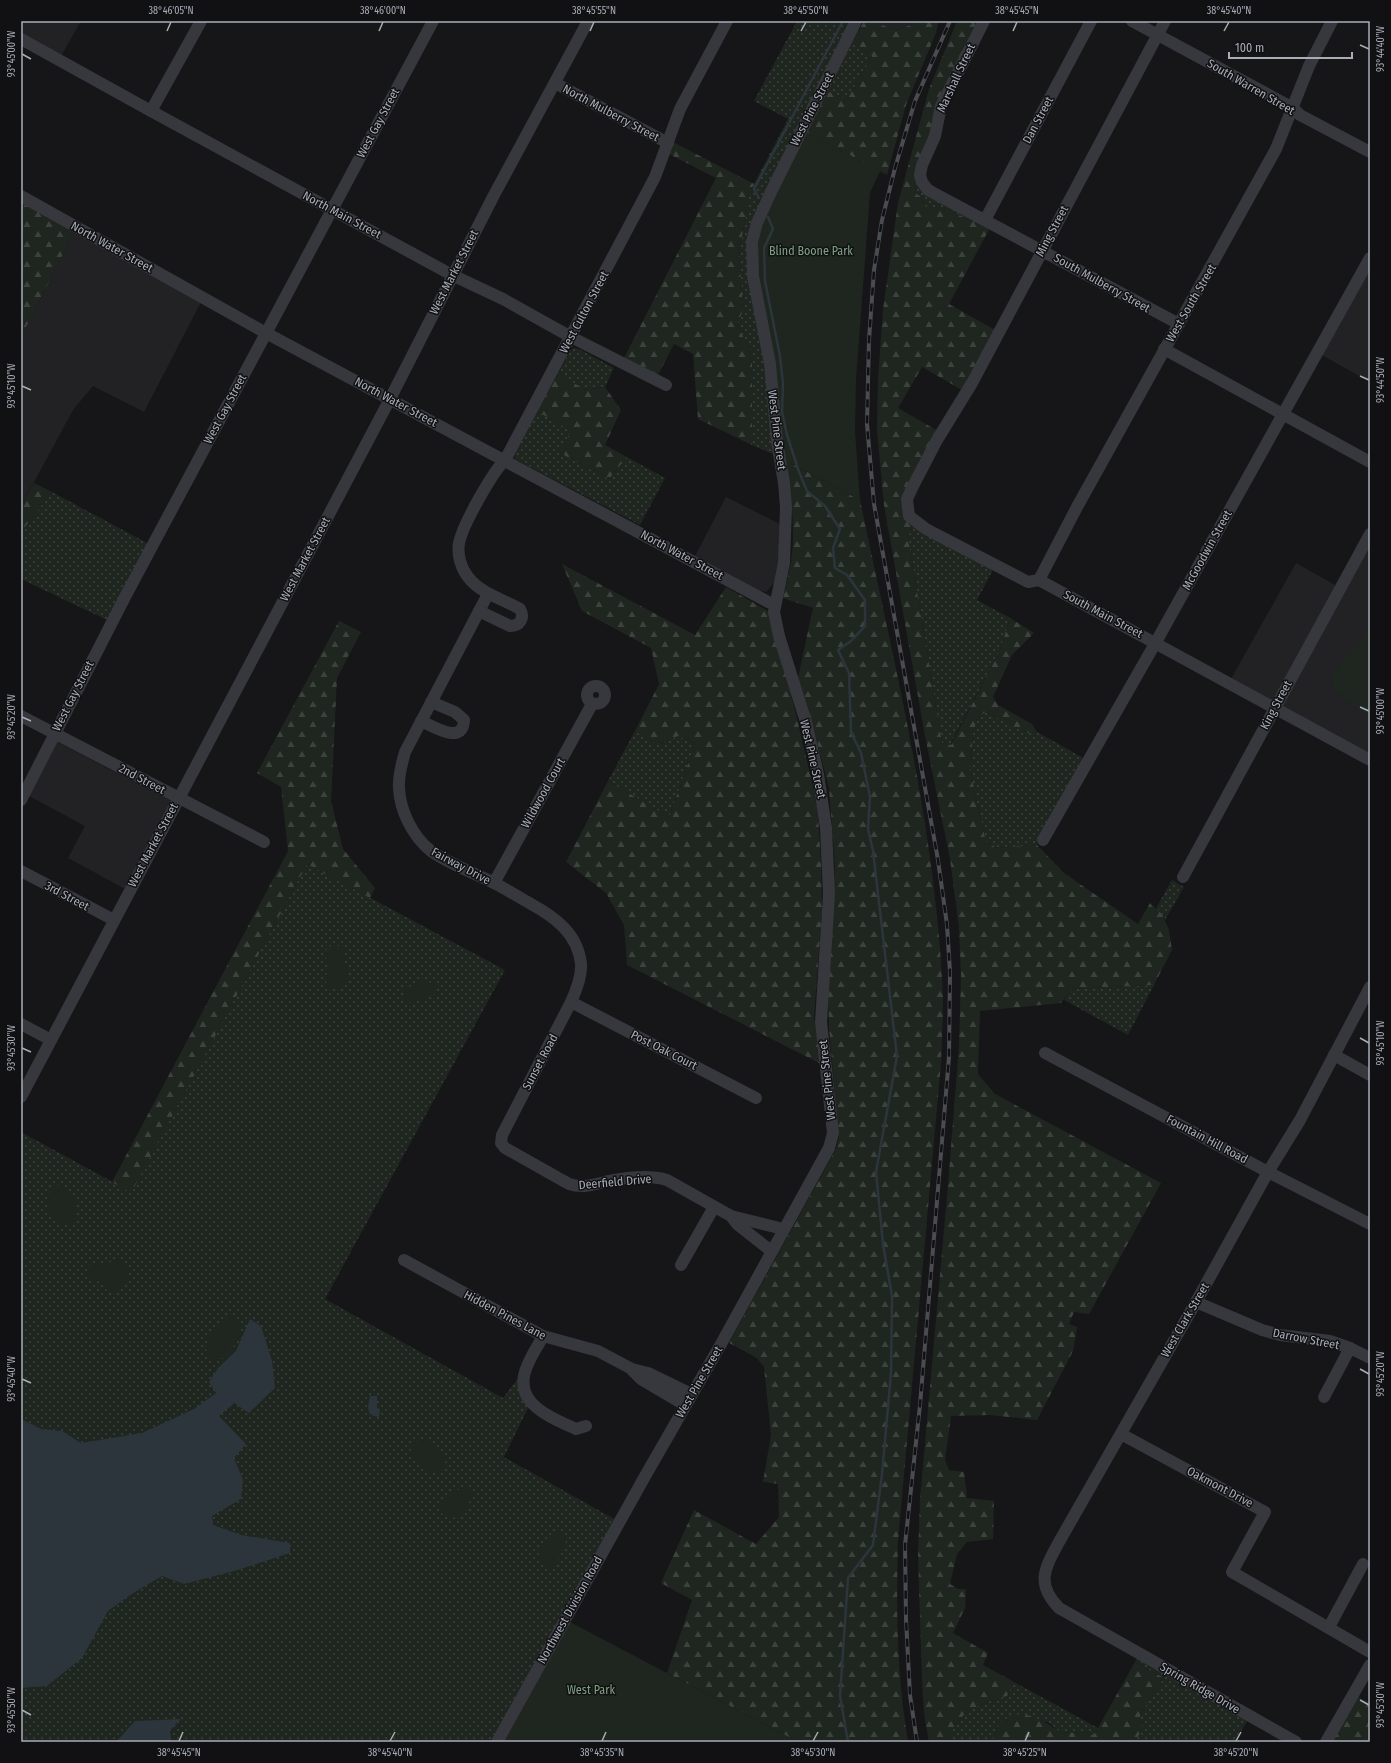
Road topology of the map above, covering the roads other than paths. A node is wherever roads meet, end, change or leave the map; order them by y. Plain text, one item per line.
1 (201, 21) edge
2 (433, 21) edge
3 (588, 21) edge
4 (727, 21) edge
5 (856, 21) edge
6 (984, 21) edge
7 (1091, 21) edge
8 (1132, 21) edge
9 (1164, 21) edge
10 (1332, 21) edge
11 (1157, 34) junction
12 (21, 39) edge
13 (555, 83) junction
14 (1293, 108) junction
15 (150, 111) junction
16 (668, 143) junction
17 (1370, 152) edge
18 (922, 182) joint
19 (21, 196) edge
20 (331, 209) junction
21 (985, 220) junction
22 (1042, 250) junction
23 (1370, 258) edge
24 (452, 274) junction
25 (1179, 324) junction
26 (266, 333) junction
27 (571, 337) junction
28 (1164, 349) junction
29 (666, 385) dead end
30 (390, 399) junction
31 (1283, 415) junction
32 (937, 440) joint
33 (505, 460) junction
34 (1370, 462) edge
35 (1370, 534) edge
36 (1039, 580) junction
37 (488, 594) junction
38 (774, 605) junction
39 (479, 611) junction
40 (1156, 642) junction
41 (431, 702) junction
42 (592, 704) dead end
43 (1275, 708) junction
44 (21, 716) edge
45 (421, 721) junction
46 (54, 733) junction
47 (1370, 760) edge
48 (178, 798) junction
49 (21, 800) edge
50 (1043, 840) dead end
51 (264, 842) dead end
52 (21, 871) edge
53 (1183, 877) dead end
54 (494, 883) junction
55 (114, 920) junction
56 (1370, 987) edge
57 (572, 1002) junction
58 (21, 1024) edge
59 (51, 1040) junction
60 (1045, 1053) dead end
61 (1334, 1055) junction
62 (1370, 1075) edge
63 (21, 1097) edge
64 (756, 1098) dead end
65 (509, 1122) joint
66 (1268, 1172) junction
67 (714, 1207) junction
68 (731, 1216) junction
69 (1370, 1224) edge
70 (783, 1229) junction
71 (771, 1252) junction
72 (404, 1260) dead end
73 (681, 1266) dead end
74 (1196, 1302) junction
75 (543, 1336) junction
76 (1350, 1348) junction
77 (1370, 1358) edge
78 (632, 1369) junction
79 (691, 1394) junction
80 (1324, 1397) dead end
81 (685, 1406) junction
82 (586, 1426) dead end
83 (1121, 1434) junction
84 (644, 1478) joint
85 (1363, 1564) dead end
86 (1329, 1627) junction
87 (1104, 1633) joint
88 (1370, 1652) edge
89 (1370, 1665) edge
90 (497, 1742) edge
91 (1296, 1742) edge
92 (1326, 1742) edge

1 - 15 street
2 - 20 street, West Gay Street
3 - 13 street, West Market Street
4 - 16 street, West Culton Street
5 - 38 street, West Pine Street
6 - 18 street, Marshall Street
7 - 21 street, Dan Street
8 - 11 street, South Warren Street
9 - 11 street, Ming Street
10 - 14 street, West South Street
11 - 14 street, South Warren Street
11 - 22 street, Ming Street
12 - 15 street, North Main Street
13 - 16 street, North Mulberry Street
13 - 24 street, West Market Street
14 - 17 street, South Warren Street
14 - 25 street, West South Street
15 - 20 street, North Main Street
16 - 27 street, West Culton Street
18 - 21 street, South Mulberry Street
19 - 26 street, North Water Street
20 - 24 street, North Main Street
20 - 26 street, West Gay Street
21 - 22 street, South Mulberry Street
22 - 25 street, South Mulberry Street
22 - 32 street, Ming Street
23 - 31 street, McGoodwin Street
24 - 27 street, North Main Street
24 - 30 street, West Market Street
25 - 28 street, West South Street
26 - 30 street, North Water Street
26 - 46 street, West Gay Street
27 - 29 street, North Main Street
27 - 33 street, West Culton Street
28 - 31 street
28 - 36 street, West South Street
30 - 33 street, North Water Street
30 - 48 street, West Market Street
31 - 34 street
31 - 40 street, McGoodwin Street
32 - 36 street, South Main Street
33 - 37 street, West Culton Street
33 - 38 street, North Water Street
35 - 43 street, King Street
36 - 40 street, South Main Street
37 - 39 street, Fairway Drive
37 - 39 street, West Culton Street
38 - 70 street, West Pine Street
39 - 41 street, Fairway Drive
40 - 43 street, South Main Street
40 - 50 street, McGoodwin Street
41 - 45 street, Fairway Drive
41 - 45 street
42 - 54 street, Wildwood Court
43 - 47 street, South Main Street
43 - 53 street, King Street
44 - 46 street, 2nd Street
45 - 54 street, Fairway Drive
46 - 48 street, 2nd Street
46 - 49 street, West Gay Street
48 - 51 street, 2nd Street
48 - 55 street, West Market Street
52 - 55 street, 3rd Street
54 - 57 street, Fairway Drive
55 - 59 street, West Market Street
56 - 61 street, West Clark Street
57 - 64 street, Post Oak Court
57 - 65 street, Sunset Road
58 - 59 street
59 - 63 street, West Market Street
60 - 66 street, Fountain Hill Road
61 - 62 street
61 - 66 street, West Clark Street
65 - 67 street, Deerfield Drive
66 - 69 street, Fountain Hill Road
66 - 74 street, West Clark Street
67 - 68 street, Deerfield Drive
67 - 73 street
68 - 70 street, Deerfield Drive
68 - 71 street, Deerfield Drive
70 - 71 street, West Pine Street
71 - 79 street, West Pine Street
72 - 75 street, Hidden Pines Lane
74 - 76 street, Darrow Street
74 - 83 street, West Clark Street
75 - 78 street, Hidden Pines Lane
75 - 82 street
76 - 77 street, Darrow Street
76 - 80 street
78 - 79 street, Hidden Pines Lane
78 - 81 street, Hidden Pines Lane
79 - 81 street, West Pine Street
81 - 84 street, West Pine Street
83 - 86 street, Oakmont Drive
83 - 87 street, West Clark Street
84 - 90 street, Northwest Division Road
85 - 86 street
86 - 88 street, Oakmont Drive
87 - 91 street, Spring Ridge Drive
89 - 92 street

